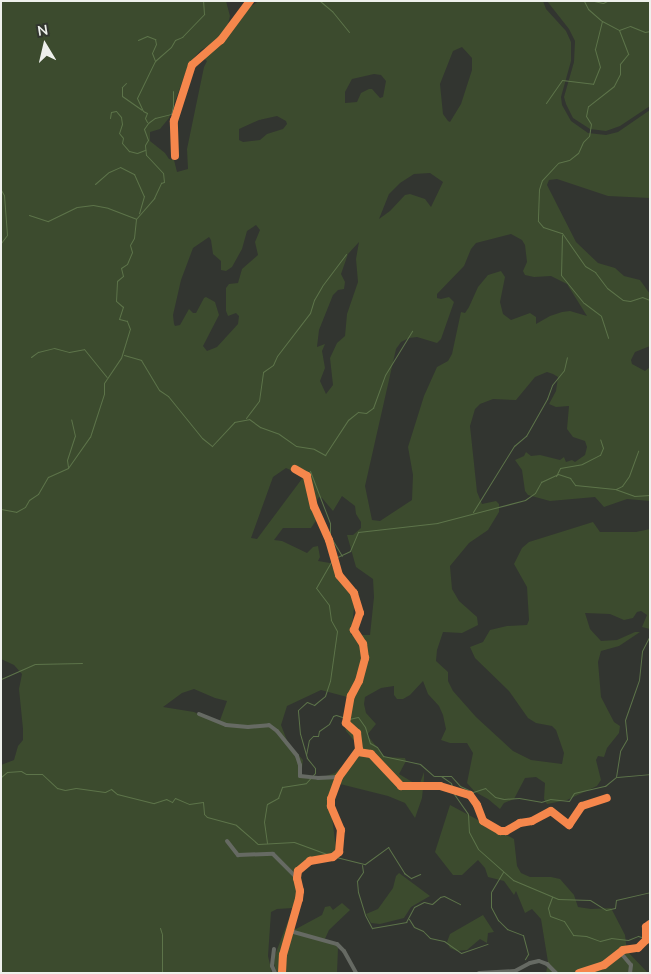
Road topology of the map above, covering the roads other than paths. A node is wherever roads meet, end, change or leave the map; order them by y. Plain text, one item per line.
1 (250, 1) edge
2 (175, 156) dead end
3 (295, 469) dead end
4 (199, 714) dead end
5 (358, 752) junction
6 (339, 777) junction
7 (607, 798) dead end
8 (227, 841) dead end
9 (297, 878) junction
10 (650, 924) edge
11 (290, 931) junction
12 (274, 949) dead end
13 (620, 952) junction
14 (275, 973) edge
15 (282, 973) edge
16 (356, 973) edge
17 (479, 973) edge
18 (556, 973) edge
19 (579, 973) edge
20 (630, 973) edge

1 - 2 street
3 - 5 street
4 - 6 street
5 - 6 street
5 - 7 street
6 - 9 street
8 - 9 street
9 - 11 street
10 - 13 street
11 - 15 street
11 - 16 street
12 - 14 street
13 - 19 street
13 - 20 street
17 - 18 street

